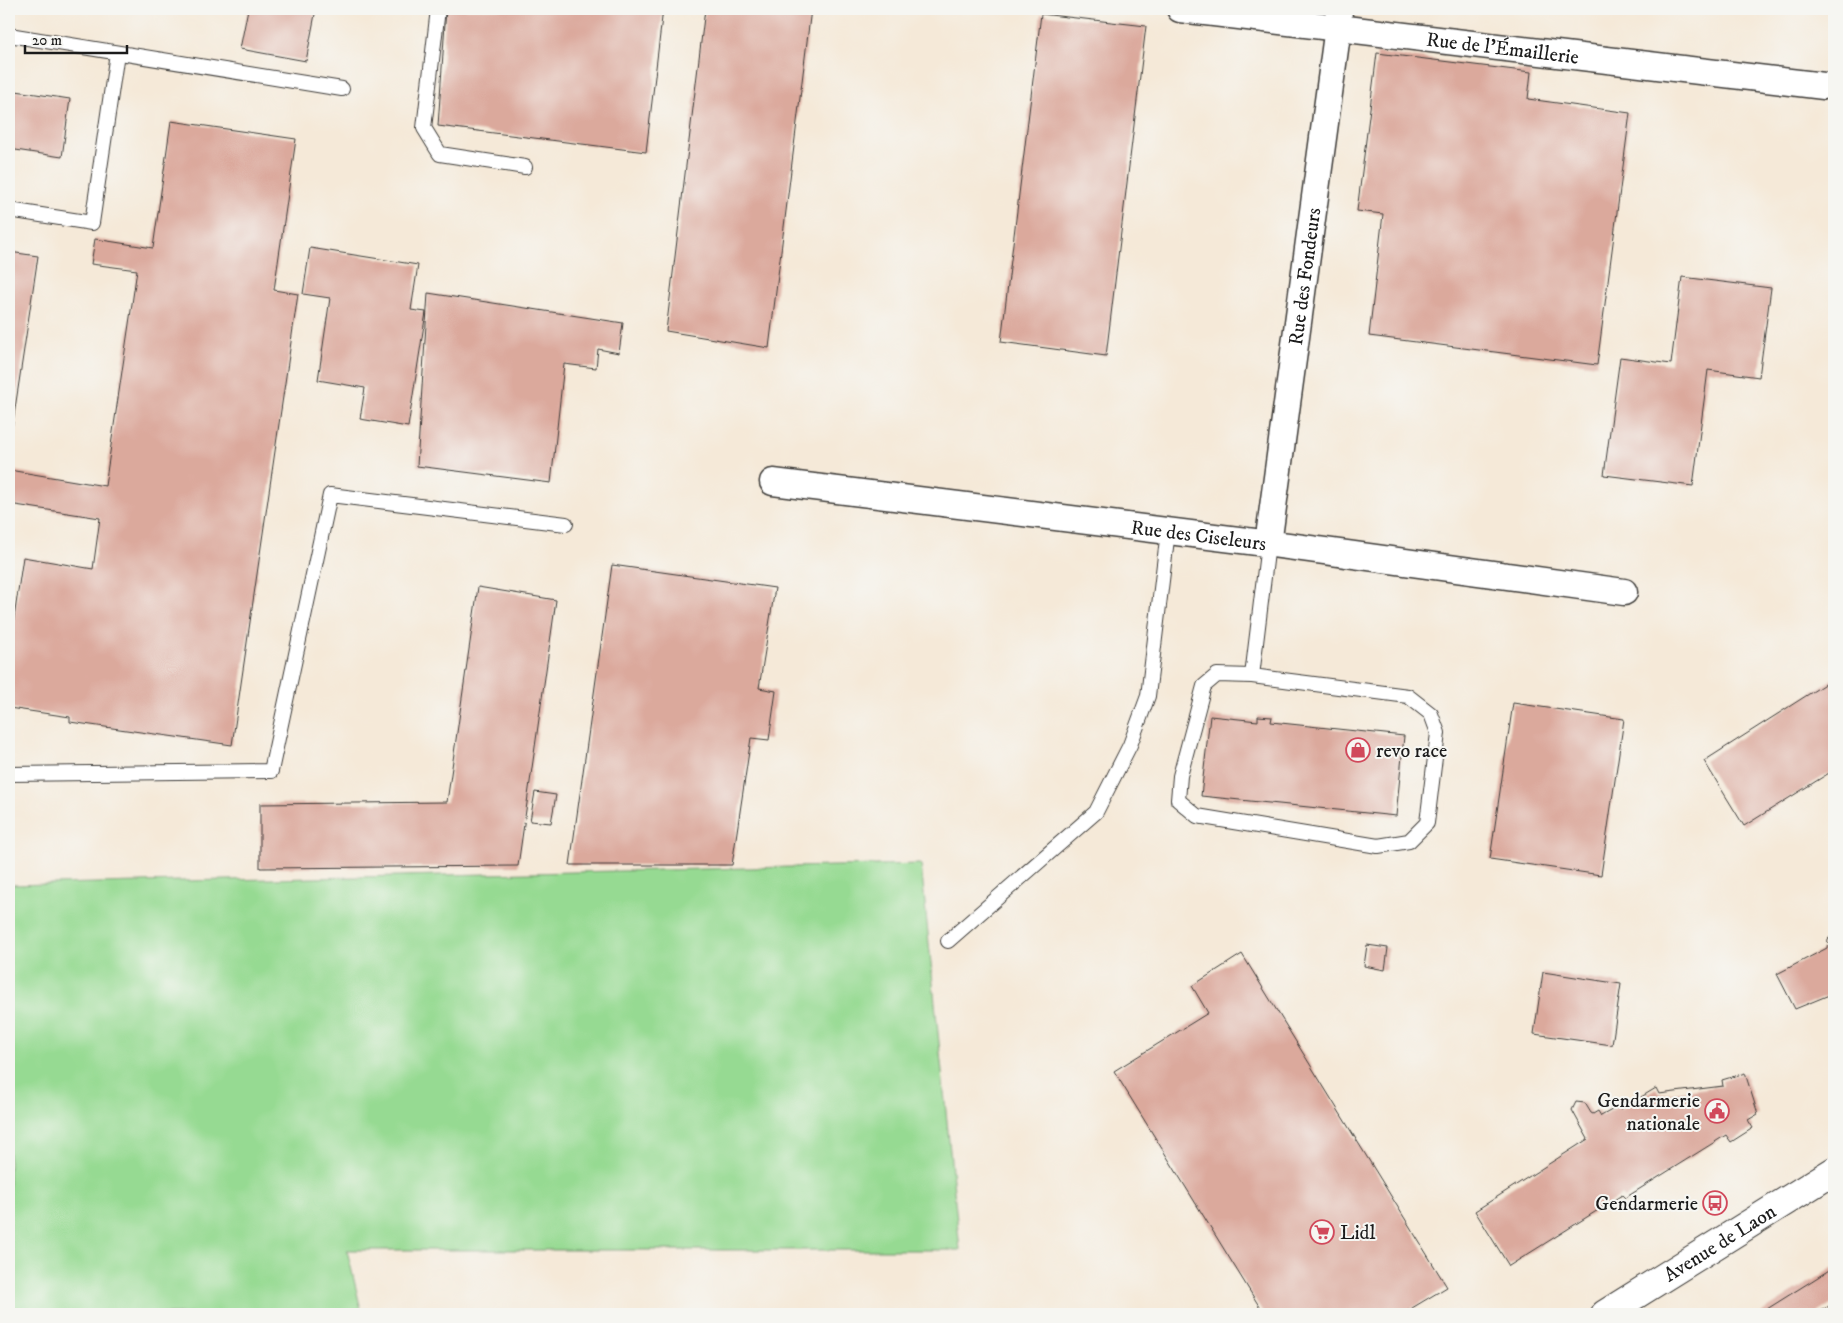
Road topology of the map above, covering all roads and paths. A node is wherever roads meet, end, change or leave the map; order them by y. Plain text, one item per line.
1 (438, 9) edge
2 (1180, 9) edge
3 (1339, 18) edge
4 (9, 36) edge
5 (117, 53) junction
6 (1824, 86) dead end
7 (342, 89) dead end
8 (525, 167) dead end
9 (9, 210) edge
10 (773, 482) dead end
11 (566, 524) dead end
12 (1168, 531) junction
13 (1268, 544) junction
14 (1624, 592) dead end
15 (1252, 676) junction
16 (9, 774) edge
17 (948, 941) dead end
18 (1834, 1171) edge
19 (1605, 1314) edge

1 - 8 lane
2 - 3 street, Rue de l'Émaillerie
3 - 6 street, Rue de l'Émaillerie
3 - 13 street, Rue des Fondeurs
4 - 5 lane
5 - 7 lane
5 - 9 lane
10 - 12 street, Rue des Ciseleurs
11 - 16 lane
12 - 13 street, Rue des Ciseleurs
12 - 17 lane
13 - 14 street, Rue des Ciseleurs
13 - 15 lane
15 - 15 lane
18 - 19 main road, Avenue de Laon

